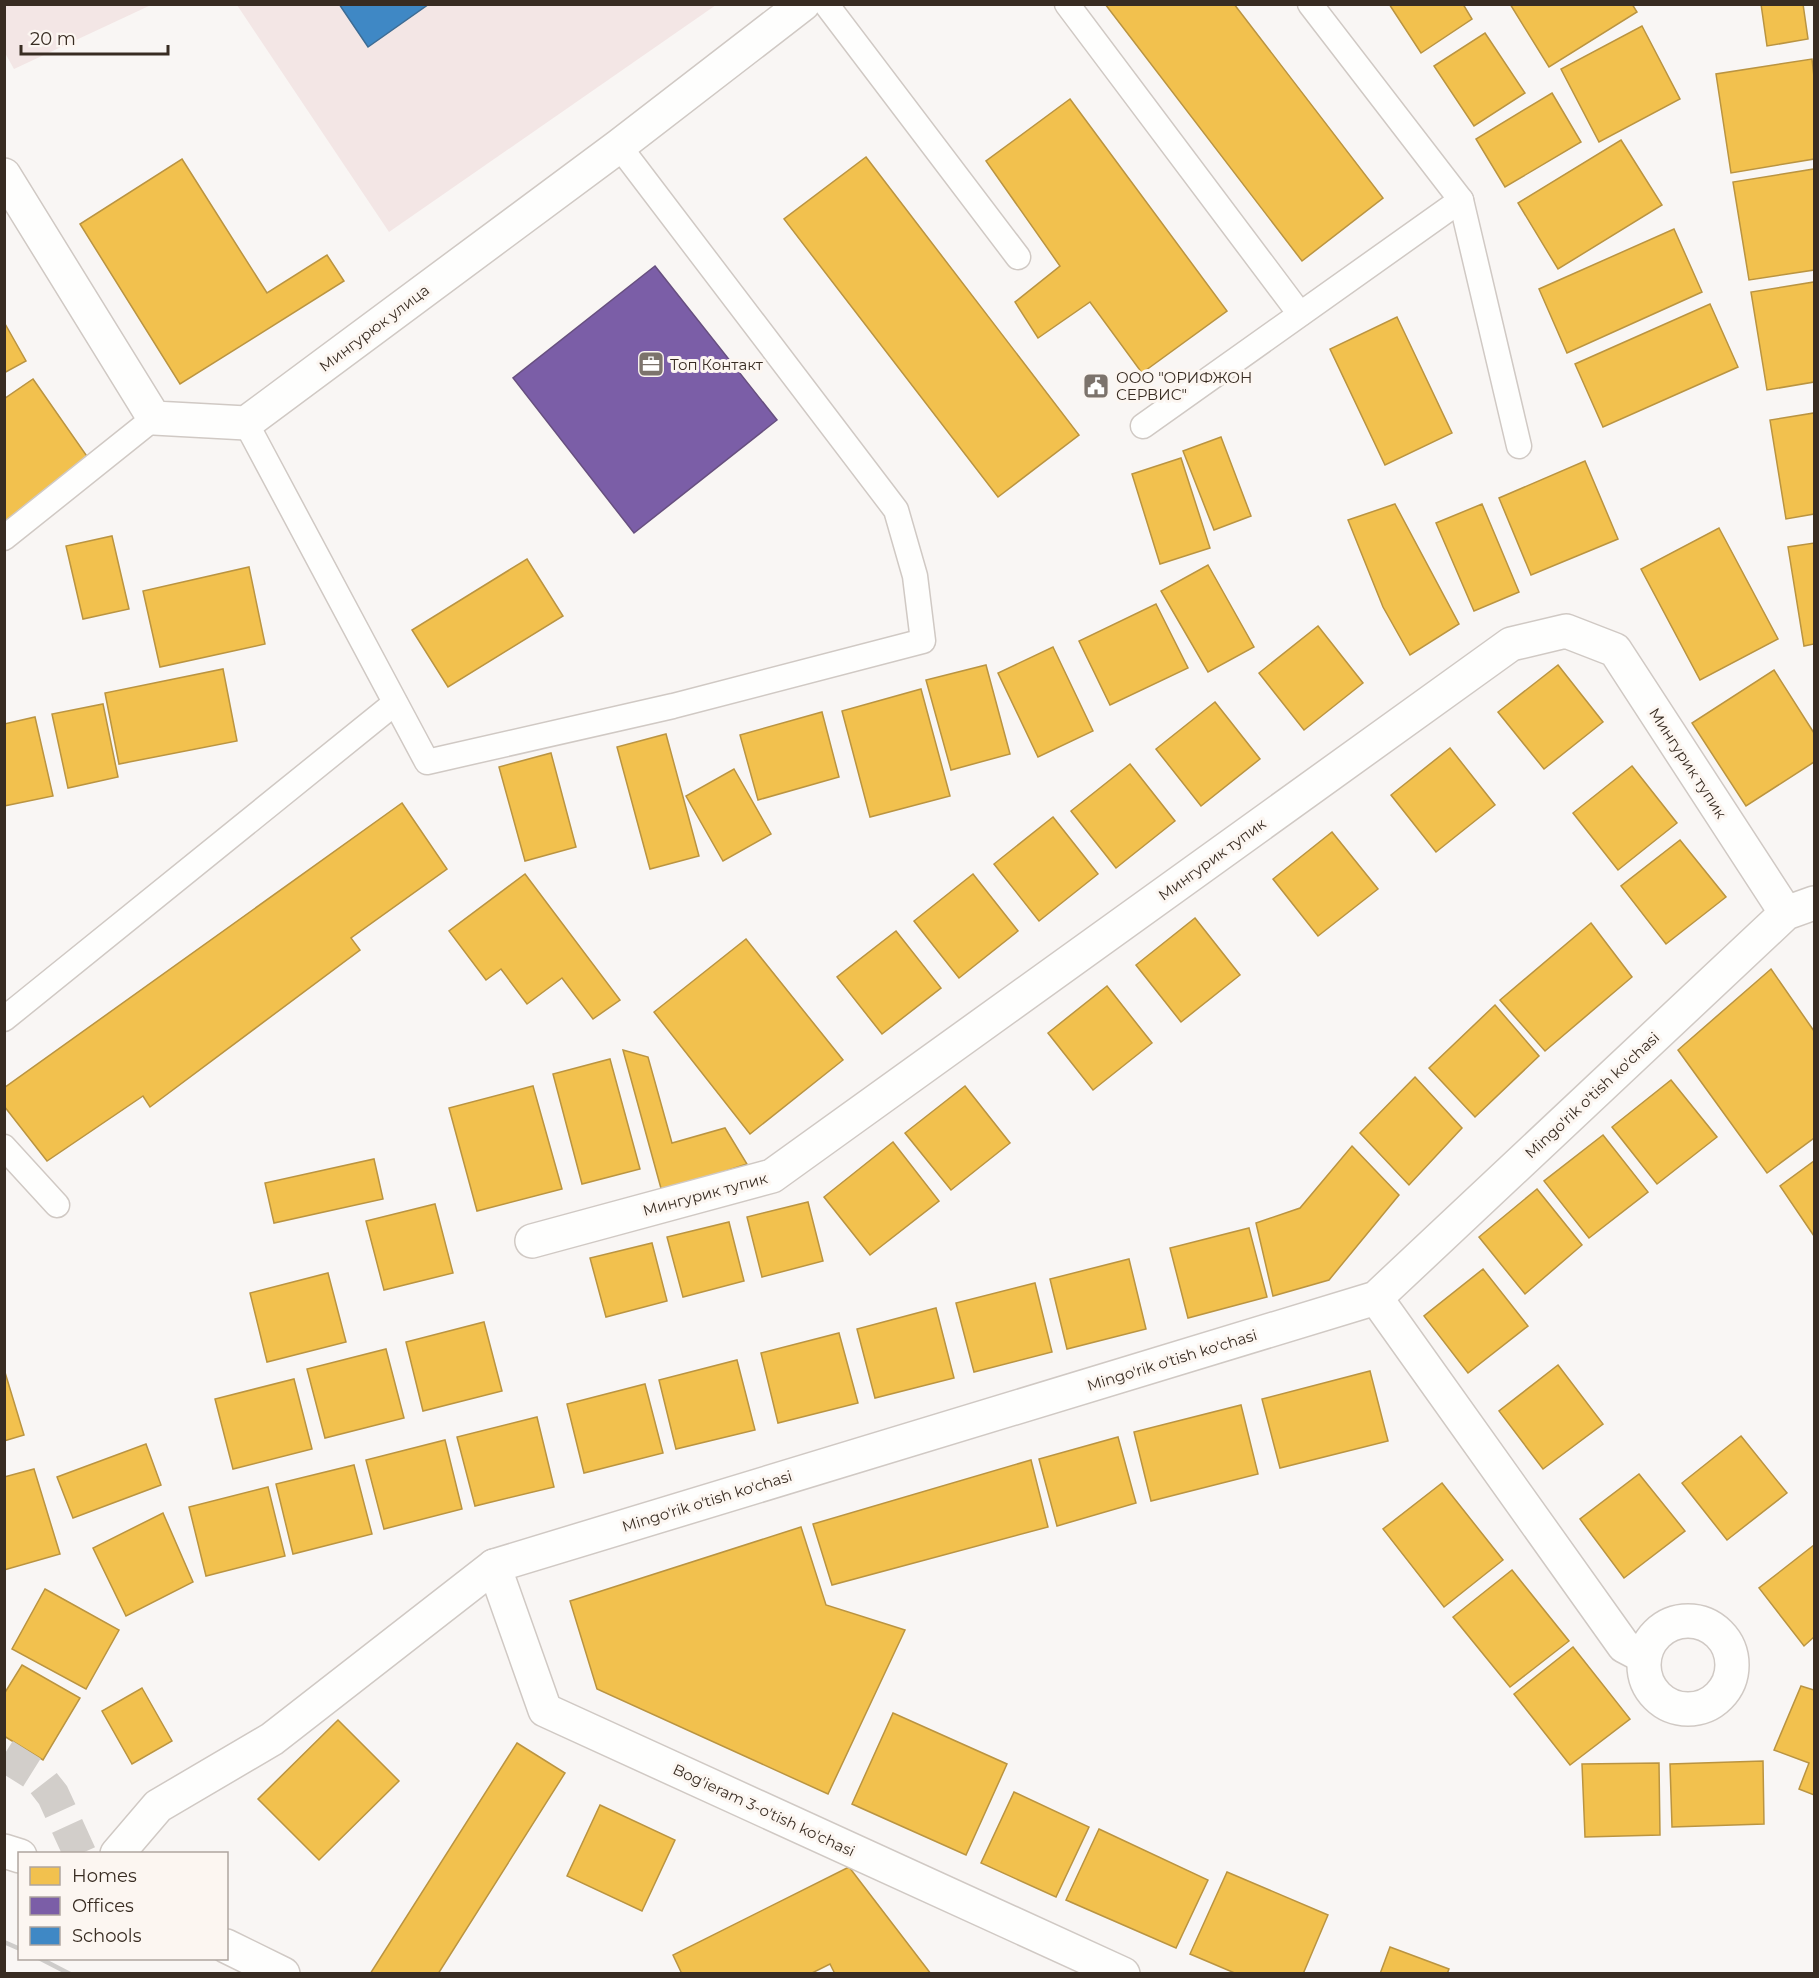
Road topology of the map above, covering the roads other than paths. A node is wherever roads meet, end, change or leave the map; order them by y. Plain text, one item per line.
1 (803, 4) edge
2 (826, 4) edge
3 (1067, 4) edge
4 (1310, 4) edge
5 (619, 146) junction
6 (4, 175) edge
7 (1461, 200) junction
8 (1018, 257) dead end
9 (1300, 314) junction
10 (154, 418) junction
11 (246, 423) junction
12 (1143, 426) dead end
13 (1519, 446) dead end
14 (4, 538) edge
15 (395, 703) junction
16 (1800, 908) edge
17 (4, 1019) edge
18 (4, 1147) edge
19 (57, 1205) dead end
20 (531, 1241) dead end
21 (1376, 1298) junction
22 (494, 1566) junction
23 (1643, 1656) dead end
24 (119, 1852) edge
25 (228, 1947) edge
26 (283, 1974) edge
27 (1123, 1974) edge

1 - 5 street, Мингурюк улица
2 - 8 lane
3 - 9 lane
4 - 7 lane
5 - 11 street, Мингурюк улица
5 - 15 lane
6 - 10 street
7 - 9 lane
7 - 13 lane
9 - 12 lane
10 - 11 street
10 - 14 lane
11 - 15 lane
15 - 17 lane
16 - 20 street, Мингурик тупик
16 - 21 street, Mingo'rik o'tish ko'chasi
18 - 19 lane
21 - 22 street, Mingo'rik o'tish ko'chasi
21 - 23 street
22 - 24 street, Mingo'rik o'tish ko'chasi
22 - 27 street, Bog'ieram 3-o'tish ko'chasi
25 - 26 street

